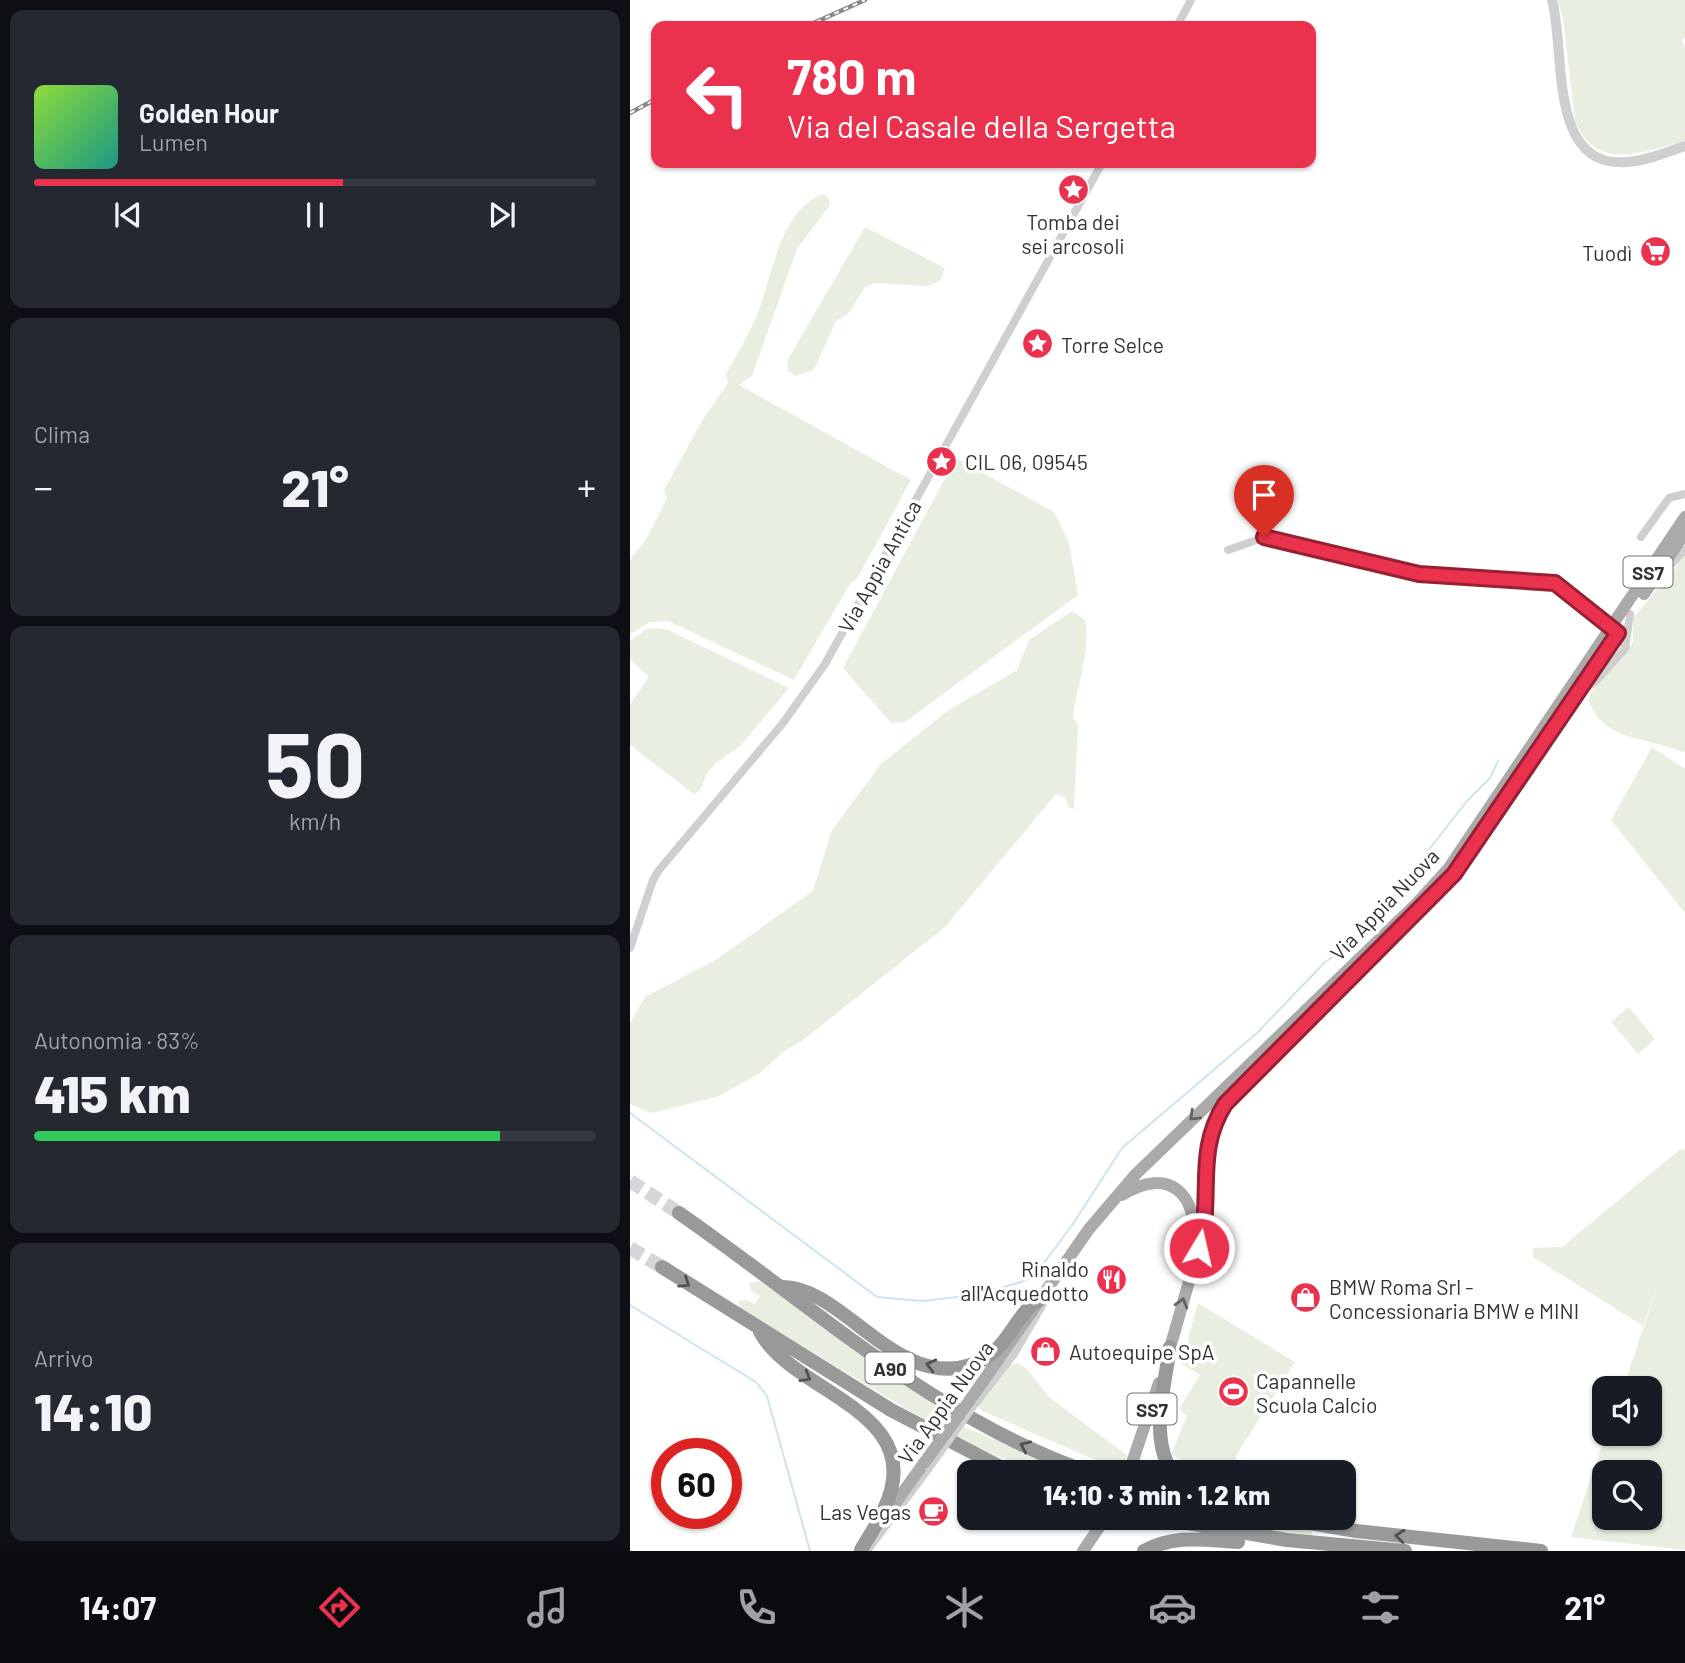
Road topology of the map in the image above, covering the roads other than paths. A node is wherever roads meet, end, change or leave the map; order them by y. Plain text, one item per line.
1 (1191, 0) edge
2 (1552, 0) edge
3 (1180, 21) edge
4 (1685, 146) edge
5 (1099, 168) edge
6 (1685, 494) edge
7 (1685, 517) edge
8 (1685, 533) edge
9 (1641, 537) dead end
10 (1228, 550) dead end
11 (1685, 550) edge
12 (1653, 581) junction
13 (1630, 614) junction
14 (1614, 630) junction
15 (1626, 647) junction
16 (1579, 691) junction
17 (630, 948) edge
18 (1110, 1202) junction
19 (679, 1213) tunnel mouth
20 (1195, 1259) junction
21 (662, 1267) tunnel mouth
22 (1058, 1275) junction
23 (780, 1287) junction
24 (1043, 1298) junction
25 (759, 1330) junction
26 (1170, 1347) junction
27 (973, 1402) junction
28 (987, 1460) edge
29 (1060, 1460) edge
30 (1133, 1460) edge
31 (1165, 1460) edge
32 (1097, 1530) edge
33 (1224, 1530) edge
34 (1349, 1530) edge
35 (1264, 1537) junction
36 (863, 1551) edge
37 (1083, 1551) edge
38 (1144, 1551) edge
39 (1405, 1551) edge
40 (1541, 1551) edge

1 - 3 street
2 - 4 street
5 - 17 street, Via Appia Antica
6 - 9 street
7 - 14 main road, Via Appia Nuova / SS7
8 - 12 main road, Via Appia Nuova / SS7
10 - 14 street
11 - 12 street
12 - 13 main road, Via Appia Nuova / SS7
13 - 14 main road, Via Appia Nuova / SS7
13 - 15 street
14 - 15 street
14 - 16 main road, Via Appia Nuova / SS7
14 -> 18 main road, Via Appia Nuova / SS7
15 - 16 street
16 - 20 main road, Via Appia Nuova / SS7
18 - 20 main road
18 - 22 main road, Via Appia Nuova / SS7
19 - 23 highway, A90
26 -> 20 main road, Via Appia Nuova / SS7
21 -> 25 highway, A90
22 - 24 main road, Via Appia Nuova / SS7
22 - 27 street, Via Appia Nuova
24 -> 23 highway
29 -> 23 highway, A90
24 - 27 main road, Via Appia Nuova / SS7
25 - 28 highway, A90
25 -> 36 highway
26 - 30 main road, Via Appia Nuova / SS7
26 - 31 highway
27 - 36 main road, Via Appia Nuova / SS7, bridge
32 - 37 main road
33 - 35 highway
40 -> 34 highway
35 - 38 highway
35 - 39 highway

